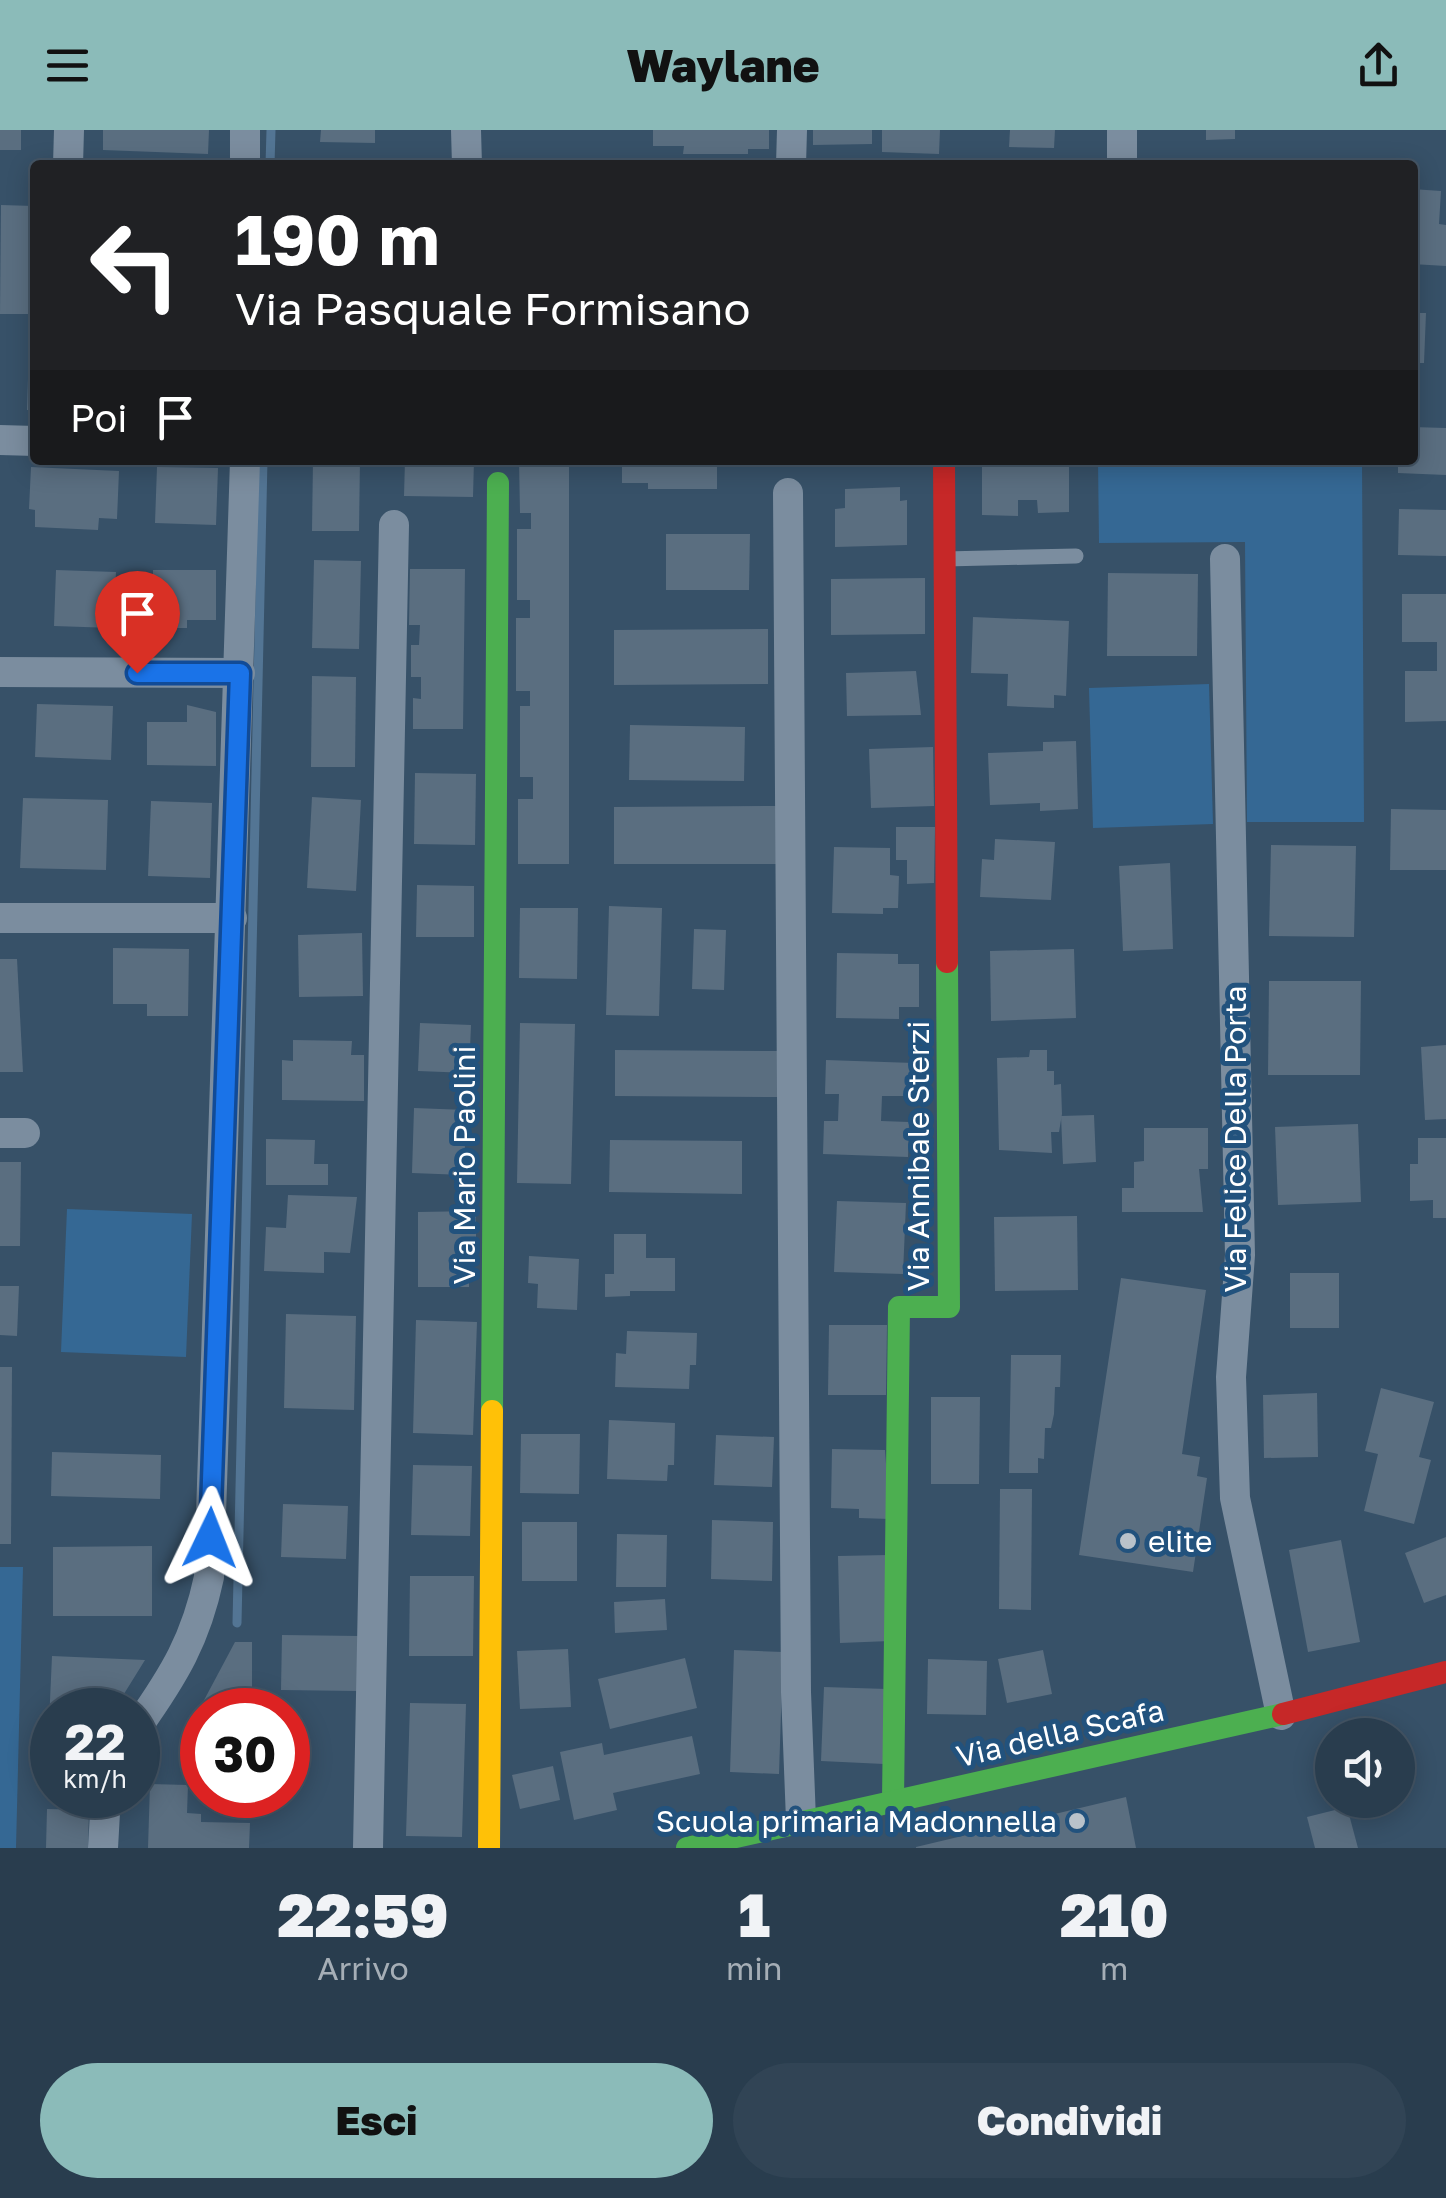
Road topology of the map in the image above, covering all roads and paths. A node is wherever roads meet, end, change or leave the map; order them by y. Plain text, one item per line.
1 (69, 130) edge
2 (245, 130) edge
3 (466, 130) edge
4 (792, 130) edge
5 (1122, 130) edge
6 (68, 160) edge
7 (245, 160) edge
8 (467, 160) edge
9 (792, 160) edge
10 (1122, 160) edge
11 (0, 440) edge
12 (30, 441) edge
13 (245, 465) edge
14 (944, 465) edge
15 (498, 482) dead end
16 (788, 494) dead end
17 (394, 524) dead end
18 (1076, 556) dead end
19 (1225, 559) dead end
20 (944, 560) junction
21 (0, 672) edge
22 (240, 673) junction
23 (0, 918) edge
24 (232, 918) junction
25 (1446, 1672) edge
26 (160, 1695) edge
27 (1280, 1715) junction
28 (893, 1801) junction
29 (105, 1818) edge
30 (802, 1820) junction
31 (103, 1848) edge
32 (368, 1848) edge
33 (489, 1848) edge
34 (687, 1848) edge

1 - 6 street
2 - 7 street
3 - 8 street
4 - 9 street
5 - 10 street
11 - 12 street
13 - 22 street
14 - 20 street, Via Annibale Sterzi
15 - 33 street, Via Mario Paolini
16 - 30 street
17 - 32 street
18 - 20 lane
19 - 27 street, Via Felice Della Porta
20 - 28 street, Via Annibale Sterzi
21 - 22 street
22 - 24 street
23 - 24 street
24 - 26 street
25 - 27 street, Via della Scafa
27 - 28 street, Via della Scafa
28 - 30 street, Via della Scafa
29 - 31 street
30 - 34 street, Via della Scafa

